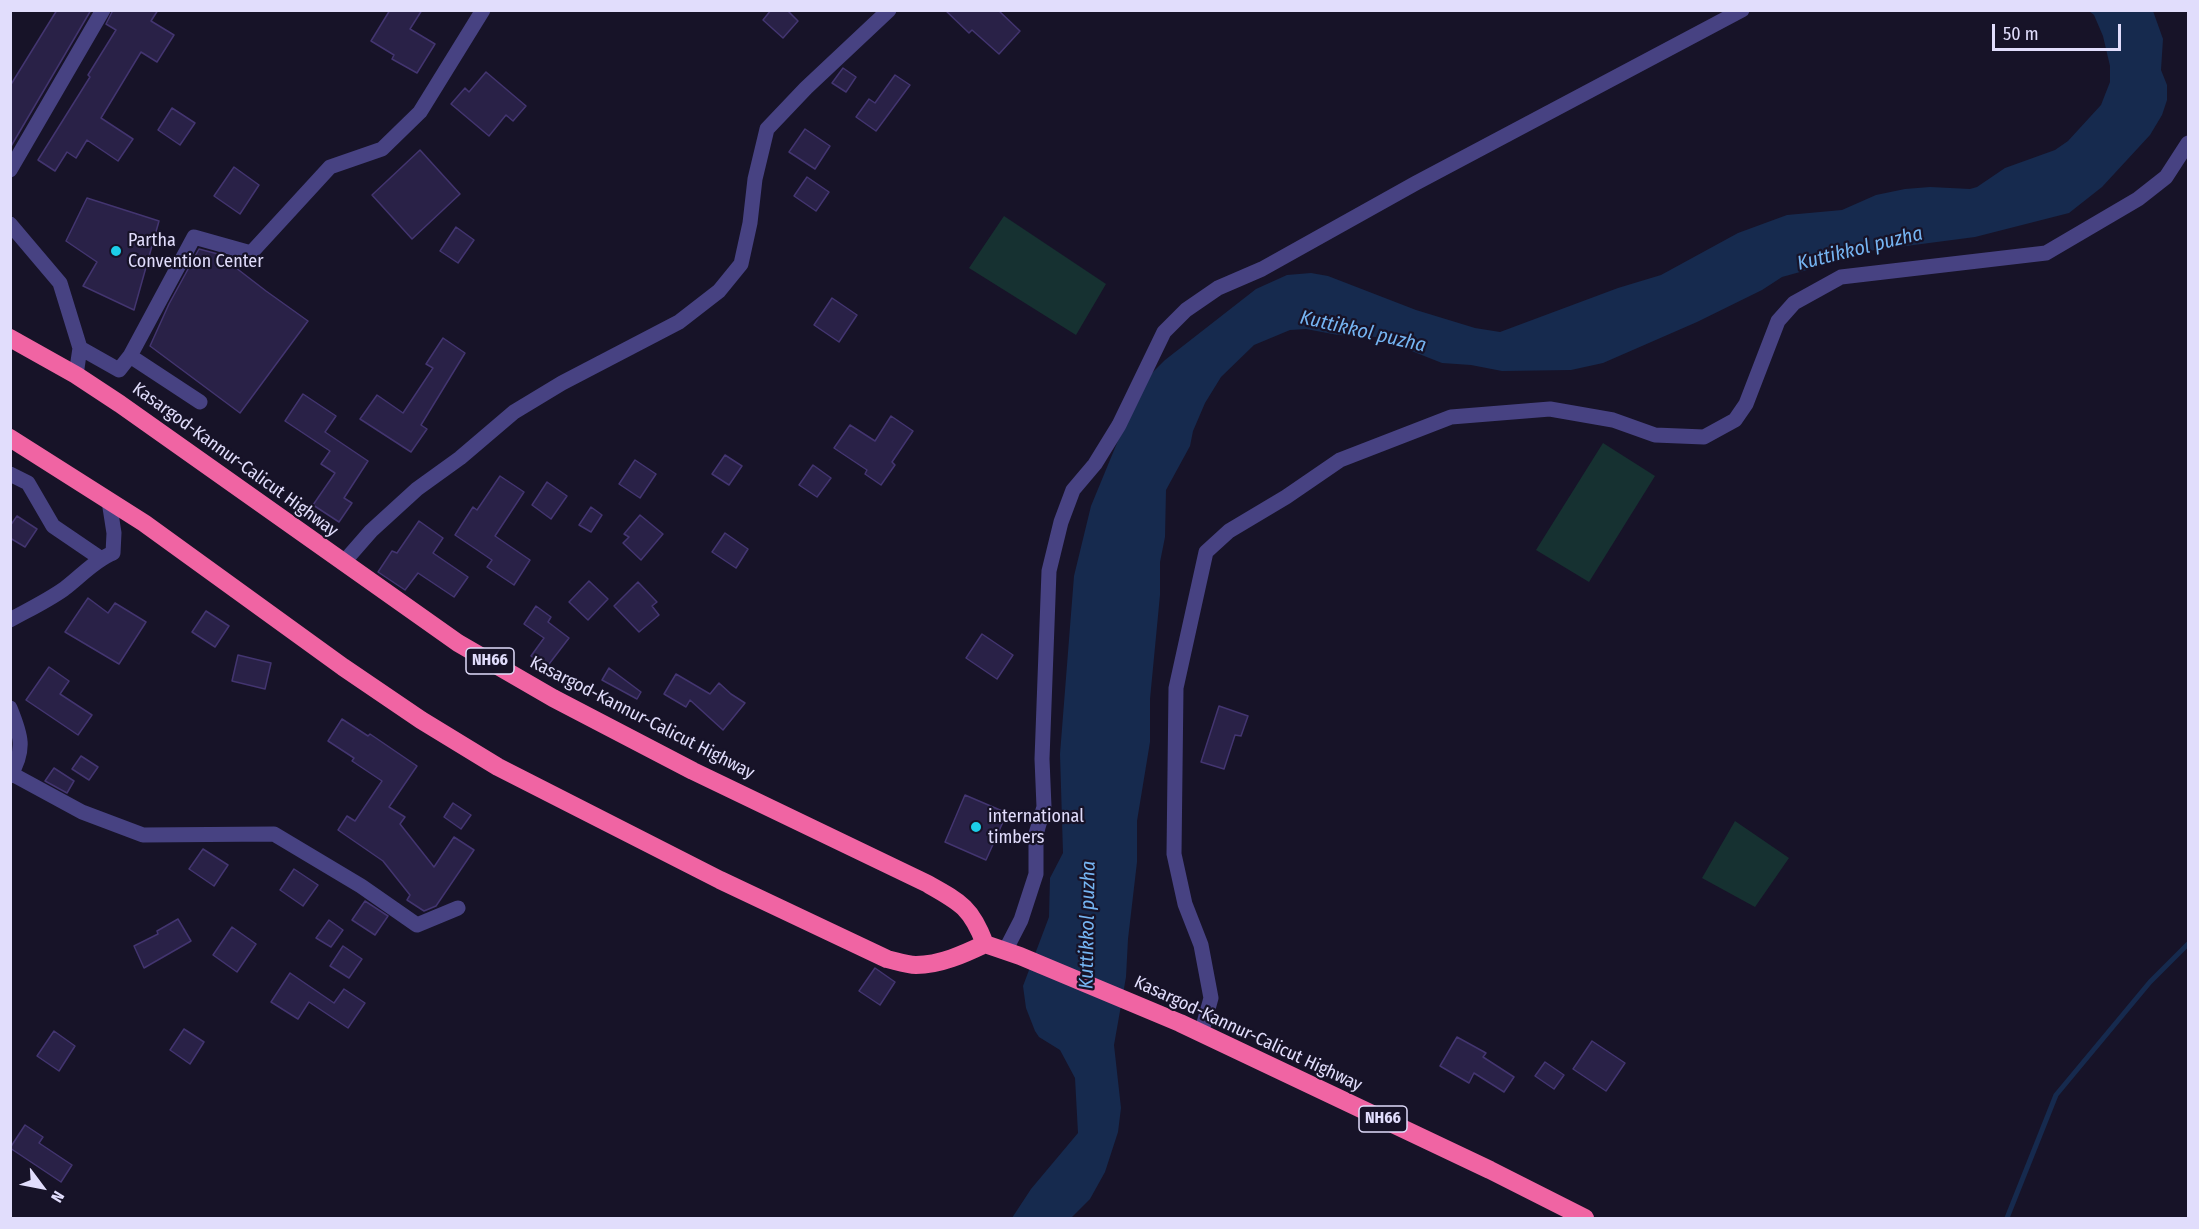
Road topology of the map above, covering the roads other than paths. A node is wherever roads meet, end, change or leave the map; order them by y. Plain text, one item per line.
1 (103, 10) edge
2 (483, 10) edge
3 (889, 10) edge
4 (1742, 10) edge
5 (2188, 142) edge
6 (10, 170) edge
7 (10, 224) edge
8 (10, 338) edge
9 (80, 348) junction
10 (130, 356) junction
11 (76, 375) junction
12 (200, 402) dead end
13 (10, 438) edge
14 (10, 474) edge
15 (109, 501) junction
16 (100, 558) junction
17 (343, 563) junction
18 (10, 620) edge
19 (10, 708) edge
20 (11, 775) edge
21 (458, 908) dead end
22 (985, 945) junction
23 (1013, 953) junction
24 (1201, 1034) junction
25 (1585, 1218) edge

1 - 6 street
2 - 10 street
3 - 17 street
4 - 23 street
5 - 24 street
7 - 9 street
8 - 11 highway, Kasargod-Kannur-Calicut Highway / NH66
9 - 10 street
9 - 11 street
10 - 12 street
11 - 17 highway, Kasargod-Kannur-Calicut Highway / NH66
13 - 15 highway
14 - 16 street
15 - 16 street
15 - 22 highway
16 - 18 street
17 - 22 highway, Kasargod-Kannur-Calicut Highway / NH66
19 - 20 street
20 - 21 street
22 - 23 highway, Kasargod-Kannur-Calicut Highway / NH66
23 - 24 highway, Kasargod-Kannur-Calicut Highway / NH66
24 - 25 highway, Kasargod-Kannur-Calicut Highway / NH66

